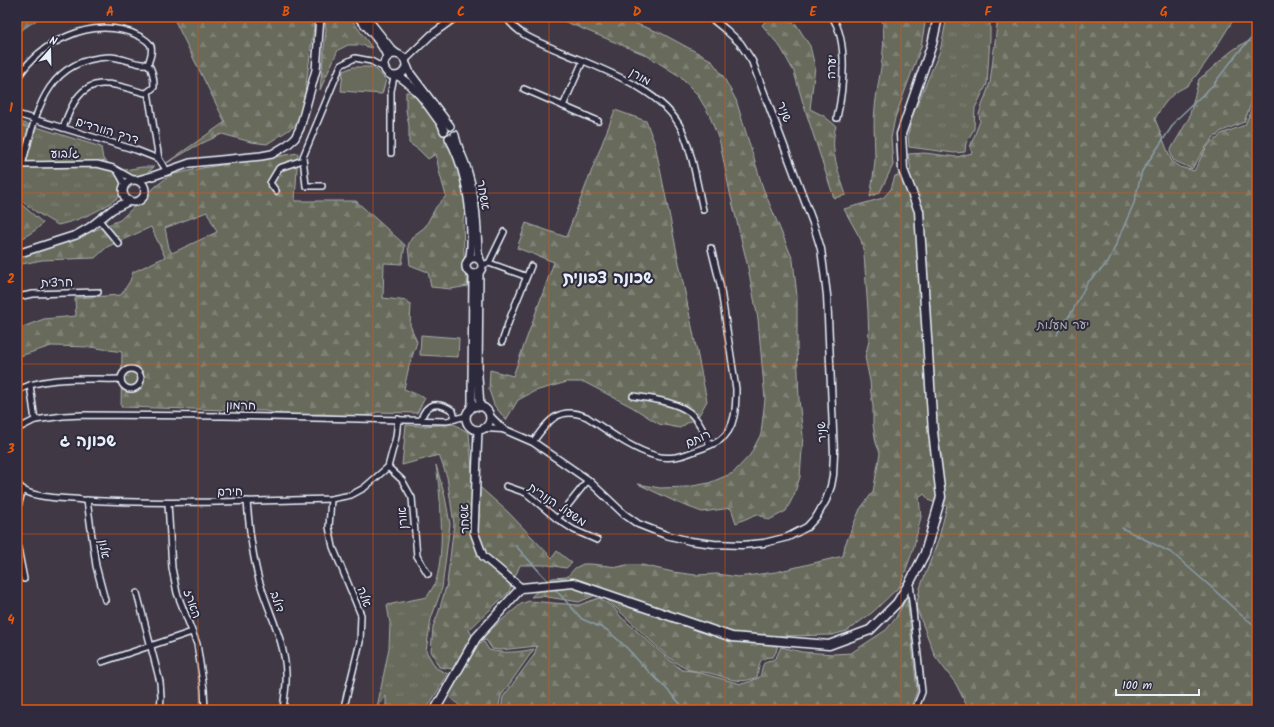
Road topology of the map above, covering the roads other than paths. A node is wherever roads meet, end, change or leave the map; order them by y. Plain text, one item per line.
1 (320, 17) edge
2 (358, 17) edge
3 (366, 17) edge
4 (456, 17) edge
5 (506, 17) edge
6 (711, 17) edge
7 (832, 17) edge
8 (938, 17) edge
9 (446, 20) edge
10 (397, 54) junction
11 (387, 57) junction
12 (583, 61) junction
13 (406, 63) junction
14 (148, 64) junction
15 (384, 68) junction
16 (396, 76) junction
17 (17, 79) edge
18 (524, 89) dead end
19 (148, 92) junction
20 (563, 106) junction
21 (17, 114) edge
22 (837, 118) dead end
23 (35, 120) junction
24 (598, 121) dead end
25 (450, 126) junction
26 (63, 128) junction
27 (444, 131) junction
28 (452, 137) junction
29 (391, 153) dead end
30 (159, 159) junction
31 (303, 160) junction
32 (20, 165) edge
33 (113, 168) junction
34 (167, 171) junction
35 (158, 174) junction
36 (136, 180) junction
37 (322, 186) dead end
38 (124, 189) junction
39 (276, 191) dead end
40 (146, 192) junction
41 (129, 201) junction
42 (113, 209) junction
43 (703, 210) dead end
44 (100, 220) junction
45 (504, 232) dead end
46 (119, 244) dead end
47 (712, 248) dead end
48 (17, 254) edge
49 (469, 260) junction
50 (484, 263) junction
51 (531, 266) dead end
52 (476, 273) junction
53 (526, 276) junction
54 (98, 292) dead end
55 (17, 297) edge
56 (502, 342) dead end
57 (121, 379) dead end
58 (30, 385) junction
59 (17, 391) edge
60 (633, 396) dead end
61 (480, 407) junction
62 (468, 413) junction
63 (490, 416) junction
64 (398, 419) junction
65 (455, 419) junction
66 (35, 420) junction
67 (421, 420) junction
68 (17, 429) edge
69 (481, 429) junction
70 (503, 429) junction
71 (533, 442) junction
72 (710, 445) junction
73 (388, 467) junction
74 (588, 480) junction
75 (17, 483) edge
76 (506, 486) dead end
77 (23, 489) junction
78 (330, 499) junction
79 (87, 500) junction
80 (247, 501) junction
81 (168, 503) junction
82 (17, 510) edge
83 (557, 519) junction
84 (597, 540) dead end
85 (17, 543) edge
86 (428, 574) dead end
87 (24, 579) dead end
88 (910, 582) junction
89 (521, 588) junction
90 (137, 593) dead end
91 (105, 600) dead end
92 (192, 632) junction
93 (151, 646) junction
94 (102, 662) dead end
95 (345, 703) dead end
96 (160, 710) edge
97 (206, 710) edge
98 (283, 710) edge
99 (435, 710) edge
100 (915, 710) edge

1 - 34 main road
2 - 11 main road
3 - 10 main road
4 - 9 street
5 - 12 street, מורן
6 - 74 street, שניר
7 - 22 street, יערה
8 - 88 main road
9 - 13 street
10 - 11 main road
10 - 13 main road
11 - 15 main road
12 - 20 street
12 - 43 street, מורן
13 - 16 main road
13 - 25 main road
14 - 17 street
14 - 19 street
14 - 23 street
15 - 16 main road
15 - 31 street
16 - 27 main road
16 - 29 street
18 - 20 street
19 - 26 street
19 - 30 street
20 - 24 street
21 - 23 street, דרך הוורדים
23 - 26 street, דרך הוורדים
23 - 32 street
25 - 27 main road
25 - 28 main road
26 - 30 street, דרך הוורדים
27 - 28 main road
28 - 49 main road, אשחר
28 - 50 main road, אשחר
30 - 34 street
31 - 37 street
31 - 39 street
32 - 33 street, גלבוע
33 - 36 street, גלבוע
33 - 38 street
34 - 35 main road
35 - 36 main road
35 - 40 main road
36 - 38 main road
36 - 40 main road
38 - 41 main road
38 - 42 main road
40 - 41 main road
41 - 42 main road
42 - 44 main road
44 - 46 street
44 - 48 main road
45 - 50 street
47 - 72 street, רותם
49 - 50 main road
49 - 52 main road
50 - 52 main road
50 - 53 street
51 - 53 street
52 - 61 main road
52 - 62 main road
53 - 56 street
54 - 55 street, חרצית
57 - 58 street
58 - 59 street
58 - 66 street
60 - 72 street
61 - 62 main road
61 - 63 main road
62 - 65 street, חרמון
62 - 69 main road
63 - 69 main road
63 - 70 street, שניר
64 - 66 street, חרמון
64 - 67 street, חרמון
64 - 73 street
65 - 67 street, חרמון
65 - 67 street
66 - 68 street, חרמון
69 - 70 street, שניר
69 - 89 main road, אשחר
70 - 71 street, שניר
71 - 72 street, רותם
71 - 74 street, שניר
73 - 78 street, חירם
73 - 86 street, אורן
74 - 83 street
75 - 77 street, חירם
76 - 83 street, משעול הנורית
77 - 79 street, חירם
77 - 82 street
78 - 80 street, חירם
78 - 95 street, אלה
79 - 81 street, חירם
79 - 91 street, אלון
80 - 81 street, חירם
80 - 98 street, דולב
81 - 92 street, הארז
83 - 84 street, משעול הנורית
85 - 87 street
88 - 89 main road
88 - 100 street
89 - 99 main road
90 - 93 street
92 - 93 street
92 - 97 street, הארז
93 - 94 street
93 - 96 street

